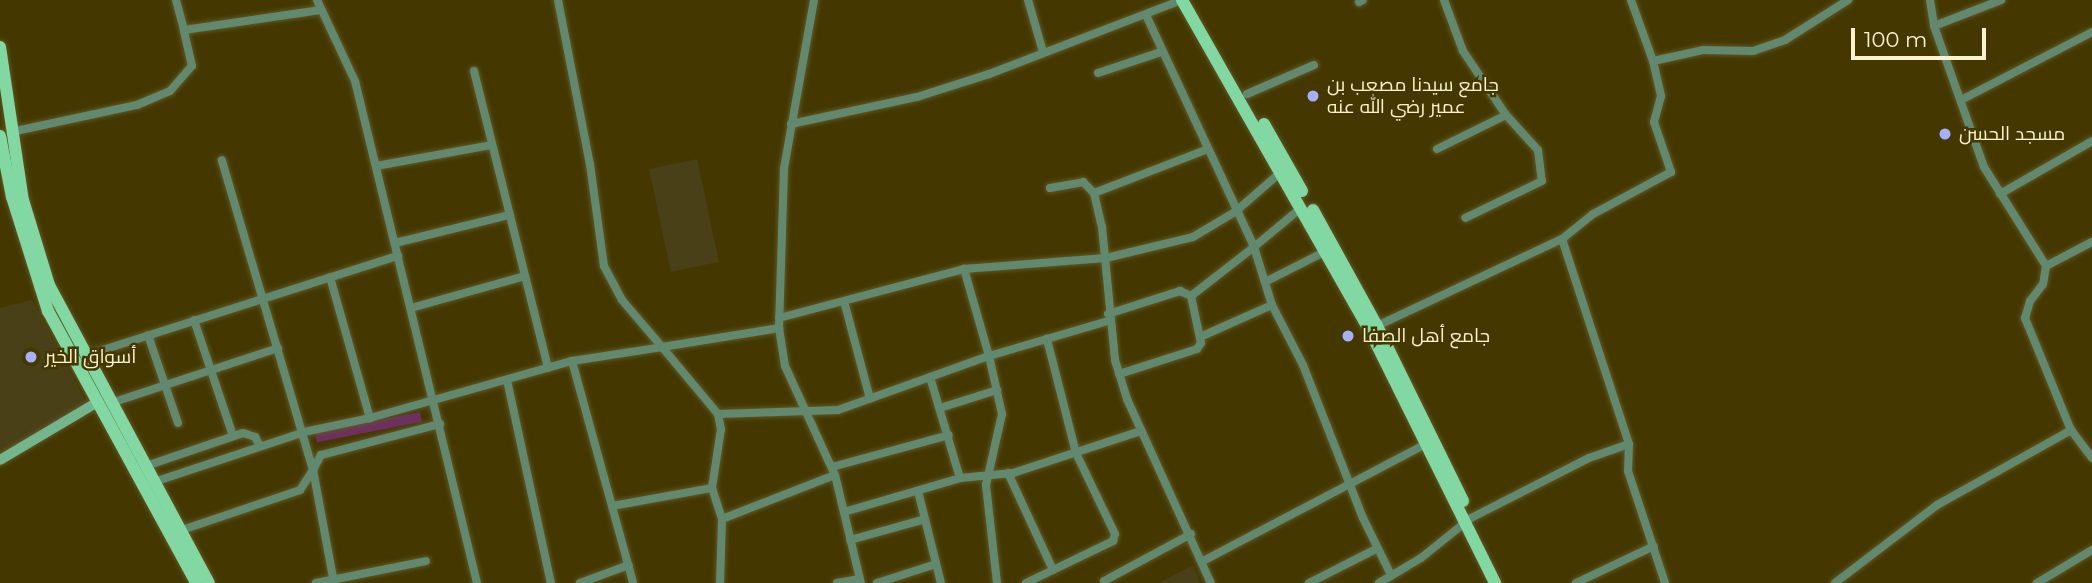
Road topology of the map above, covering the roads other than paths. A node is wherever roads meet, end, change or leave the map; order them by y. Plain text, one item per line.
1 (176, 0) edge
2 (317, 0) edge
3 (558, 0) edge
4 (814, 0) edge
5 (1028, 0) edge
6 (1182, 0) edge
7 (1192, 0) edge
8 (1444, 0) edge
9 (1631, 0) edge
10 (1848, 0) edge
11 (1930, 0) edge
12 (2001, 0) edge
13 (321, 10) junction
14 (1146, 15) junction
15 (1934, 26) junction
16 (184, 30) junction
17 (2092, 32) edge
18 (0, 47) edge
19 (1043, 52) junction
20 (1161, 52) junction
21 (1653, 61) junction
22 (1314, 65) dead end
23 (474, 71) dead end
24 (1098, 73) dead end
25 (2, 86) edge
26 (1247, 94) junction
27 (1963, 99) junction
28 (1506, 115) junction
29 (791, 124) junction
30 (5, 134) edge
31 (2092, 141) edge
32 (492, 145) junction
33 (1208, 149) junction
34 (1437, 149) dead end
35 (222, 160) dead end
36 (376, 166) junction
37 (1281, 172) junction
38 (1050, 188) dead end
39 (1094, 193) junction
40 (2000, 194) junction
41 (1302, 207) junction
42 (1235, 212) junction
43 (509, 215) junction
44 (1465, 218) dead end
45 (1562, 239) junction
46 (2092, 242) edge
47 (395, 243) junction
48 (1254, 247) junction
49 (1326, 251) junction
50 (398, 256) junction
51 (1106, 258) junction
52 (2046, 266) junction
53 (964, 269) junction
54 (524, 276) junction
55 (330, 277) junction
56 (1265, 282) junction
57 (1191, 296) junction
58 (263, 298) junction
59 (844, 301) junction
60 (1272, 305) junction
61 (411, 308) junction
62 (1108, 317) junction
63 (779, 318) junction
64 (194, 320) junction
65 (1377, 326) junction
66 (779, 328) junction
67 (148, 335) junction
68 (1200, 337) junction
69 (1047, 339) junction
70 (662, 346) junction
71 (278, 348) junction
72 (84, 356) junction
73 (989, 356) junction
74 (572, 361) junction
75 (548, 368) junction
76 (211, 369) junction
77 (1119, 374) junction
78 (930, 377) junction
79 (507, 380) junction
80 (165, 384) junction
81 (997, 390) junction
82 (870, 399) junction
83 (435, 401) junction
84 (96, 403) junction
85 (111, 403) junction
86 (940, 408) junction
87 (807, 412) junction
88 (718, 414) junction
89 (370, 418) junction
90 (178, 424) dead end
91 (440, 424) junction
92 (2071, 430) junction
93 (1141, 431) junction
94 (304, 432) junction
95 (949, 435) junction
96 (233, 436) junction
97 (1429, 442) junction
98 (1629, 444) junction
99 (260, 446) junction
100 (1076, 453) junction
101 (2092, 458) edge
102 (0, 460) edge
103 (146, 466) junction
104 (313, 470) junction
105 (833, 471) junction
106 (987, 473) junction
107 (1008, 473) junction
108 (960, 478) junction
109 (148, 482) junction
110 (1350, 483) junction
111 (712, 488) junction
112 (918, 491) junction
113 (612, 506) junction
114 (844, 512) junction
115 (722, 519) junction
116 (925, 519) junction
117 (1468, 520) junction
118 (176, 532) junction
119 (1191, 534) junction
120 (850, 540) junction
121 (1654, 546) junction
122 (1376, 548) junction
123 (2092, 550) edge
124 (426, 561) dead end
125 (1203, 561) junction
126 (936, 564) junction
127 (629, 565) junction
128 (1053, 570) junction
129 (1391, 575) junction
130 (334, 581) edge
131 (860, 581) edge
132 (1104, 581) dead end
133 (196, 583) edge
134 (209, 583) edge
135 (316, 583) edge
136 (477, 583) edge
137 (551, 583) edge
138 (580, 583) edge
139 (633, 583) edge
140 (720, 583) edge
141 (837, 583) edge
142 (877, 583) edge
143 (941, 583) edge
144 (997, 583) edge
145 (1026, 583) edge
146 (1211, 583) edge
147 (1309, 583) edge
148 (1379, 583) edge
149 (1495, 583) edge
150 (1504, 583) edge
151 (1576, 583) edge
152 (1665, 583) edge
153 (1836, 583) edge
154 (2037, 583) edge

1 - 16 street
2 - 13 street
3 - 70 street
4 - 29 street
5 - 19 street
6 - 14 street
6 - 37 main road
7 - 26 main road
8 - 28 street
9 - 21 street
10 - 21 street
11 - 15 street
12 - 15 street
13 - 16 street
13 - 36 street
14 - 19 street
14 - 20 street
15 - 27 street
16 - 30 street
17 - 27 street
18 - 25 main road
19 - 29 street
20 - 24 street
20 - 33 street
21 - 45 street
22 - 26 street
23 - 32 street
25 - 30 main road
26 - 65 main road
27 - 40 street
28 - 34 street
28 - 44 street
29 - 63 street
30 - 72 main road
30 - 84 main road
31 - 40 street
32 - 36 street
32 - 43 street
33 - 39 street
33 - 42 street
35 - 58 street
36 - 47 street
37 - 41 main road
37 - 42 street
38 - 39 street
39 - 51 street
40 - 52 street
41 - 48 street
41 - 49 main road
42 - 48 street
42 - 51 street
43 - 47 street
43 - 54 street
45 - 65 street
45 - 98 street
46 - 52 street
47 - 50 street
48 - 56 street
48 - 57 street
49 - 56 street
49 - 97 main road
50 - 55 street
50 - 61 street
51 - 53 street
51 - 62 street
52 - 92 street
53 - 59 street
53 - 73 street
54 - 61 street
54 - 75 street
55 - 58 street
55 - 89 street
56 - 60 street
57 - 62 street
57 - 68 street
58 - 64 street
58 - 71 street
59 - 63 street
59 - 82 street
60 - 68 street
60 - 110 street
61 - 83 street
62 - 69 street
62 - 77 street
63 - 66 street
64 - 67 street
64 - 76 street
65 - 97 main road
66 - 70 street
66 - 87 street
67 - 72 street
67 - 80 street
68 - 77 street
69 - 73 street
69 - 100 street
70 - 74 street
70 - 88 street
71 - 76 street
71 - 94 street
72 - 85 main road
73 - 78 street
73 - 81 street
74 - 75 street
74 - 113 street
75 - 79 street
76 - 80 street
76 - 96 street
77 - 93 street
78 - 82 street
78 - 86 street
79 - 83 street
79 - 137 street
80 - 85 street
80 - 90 street
81 - 86 street
81 - 106 street
82 - 87 street
83 - 89 street
83 - 91 street
84 - 102 street
84 - 109 main road
85 - 103 main road
86 - 95 street
87 - 88 street
87 - 105 street
88 - 111 street
89 - 94 street
91 - 104 street
91 - 136 street
92 - 101 street
92 - 153 street
93 - 100 street
93 - 119 street
94 - 99 street
94 - 104 street
95 - 105 street
95 - 108 street
96 - 99 street
96 - 103 street
97 - 110 street
97 - 117 main road
98 - 117 street
98 - 121 street
99 - 109 street
100 - 107 street
100 - 128 street
103 - 109 main road
104 - 118 street
104 - 130 street
105 - 114 street
105 - 115 street
106 - 107 street
106 - 108 street
106 - 144 street
107 - 128 street
108 - 112 street
109 - 118 main road
110 - 122 street
110 - 125 street
111 - 113 street
111 - 115 street
112 - 114 street
112 - 116 street
113 - 127 street
114 - 120 street
115 - 140 street
116 - 120 street
116 - 126 street
117 - 129 street
117 - 149 main road
117 - 150 main road
118 - 133 main road
118 - 134 main road
119 - 125 street
119 - 132 street
120 - 131 street
121 - 151 street
121 - 152 street
122 - 129 street
122 - 147 street
123 - 154 street
124 - 130 street
125 - 146 street
126 - 142 street
126 - 143 street
127 - 138 street
127 - 139 street
128 - 145 street
129 - 148 street
130 - 135 street
131 - 141 street

